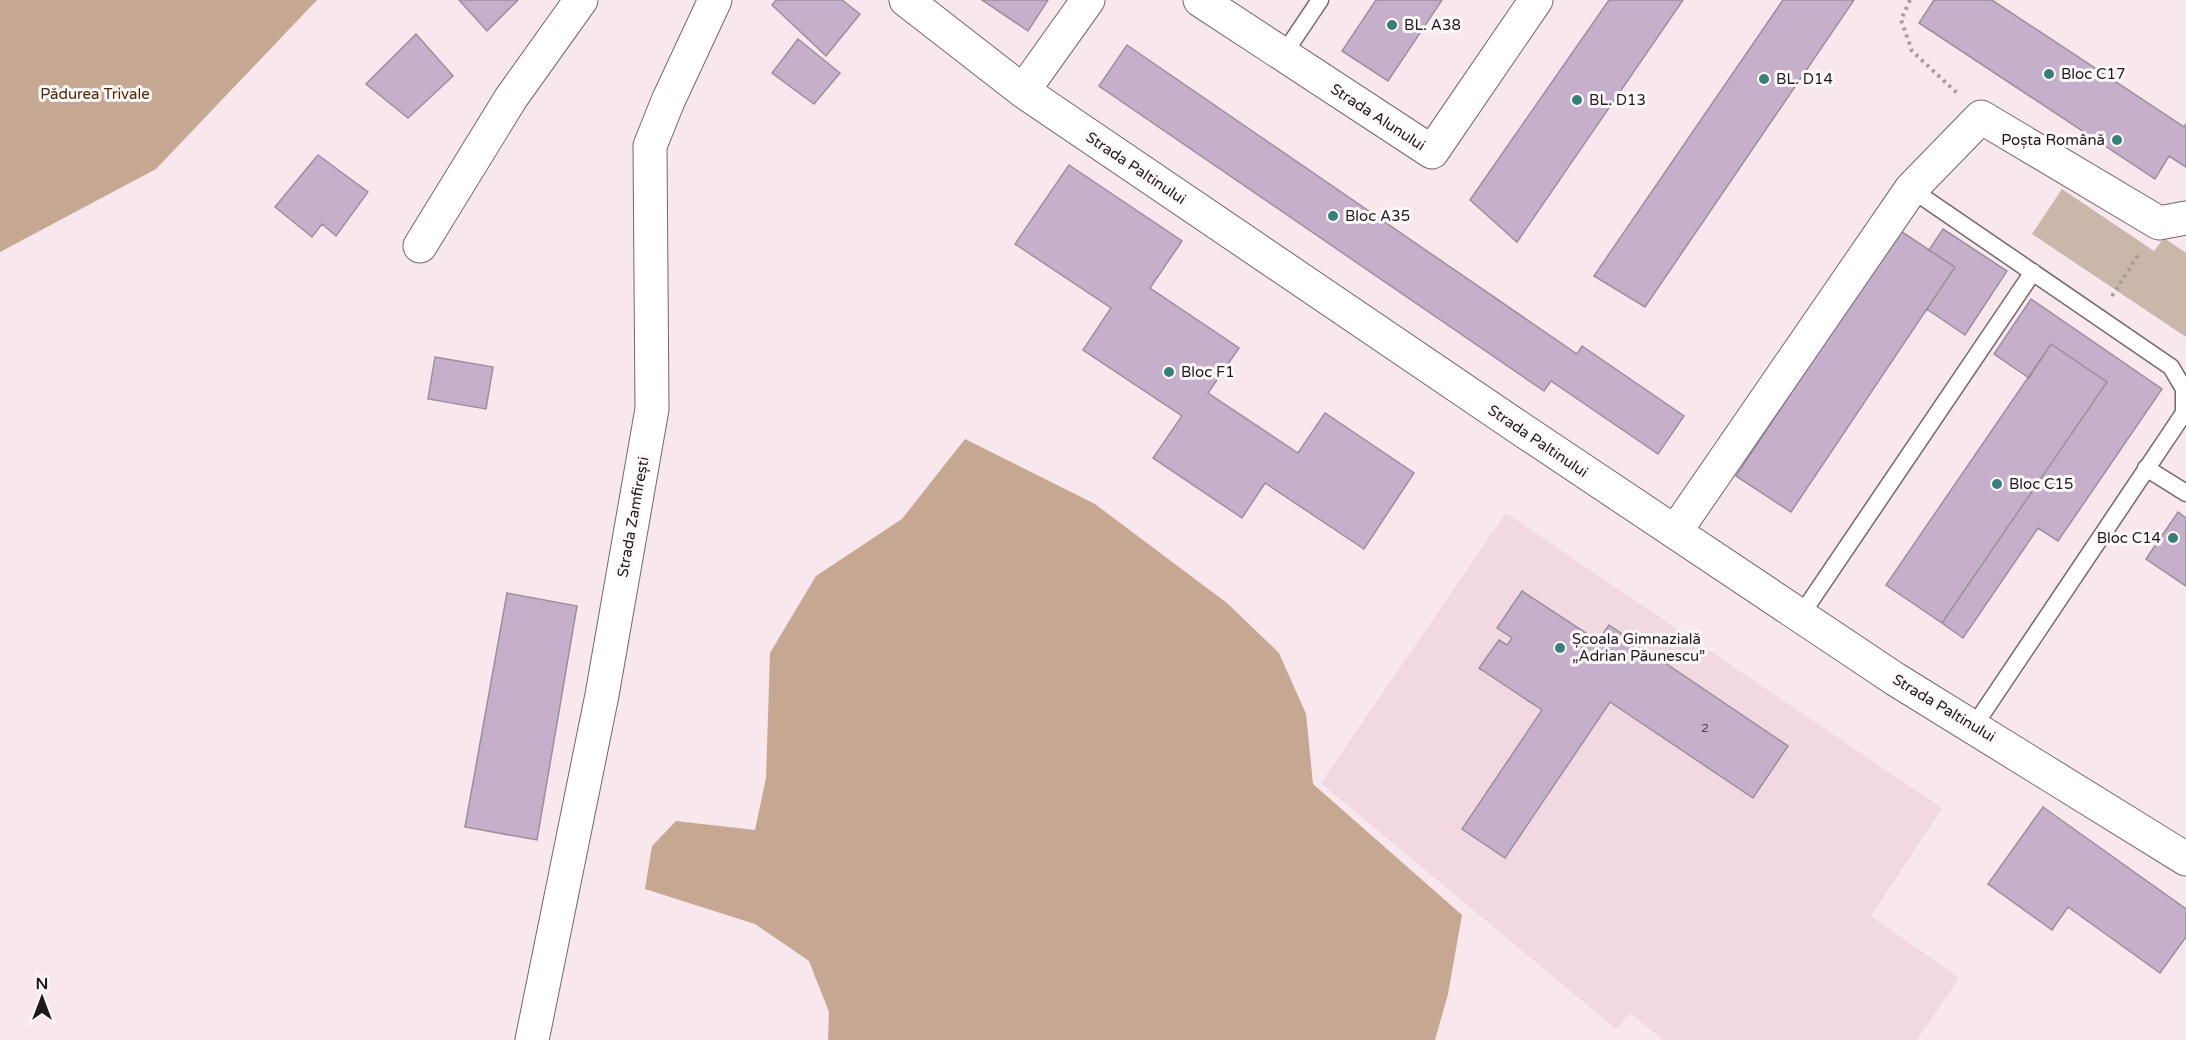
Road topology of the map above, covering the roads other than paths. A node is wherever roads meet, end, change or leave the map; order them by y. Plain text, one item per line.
1 (581, 0) edge
2 (715, 0) edge
3 (906, 0) edge
4 (1088, 0) edge
5 (1200, 0) edge
6 (1320, 0) edge
7 (1536, 0) edge
8 (1283, 55) junction
9 (1023, 90) junction
10 (1911, 189) junction
11 (2186, 218) edge
12 (420, 246) dead end
13 (2033, 272) junction
14 (2146, 468) junction
15 (2186, 493) edge
16 (1675, 532) junction
17 (1801, 615) junction
18 (1974, 726) junction
19 (2186, 859) edge
20 (532, 1040) edge

1 - 12 street
2 - 20 street, Strada Zamfirești
3 - 9 street, Strada Paltinului
4 - 9 street
5 - 8 street, Strada Alunului
6 - 8 lane
7 - 8 street, Strada Alunului
9 - 16 street, Strada Paltinului
10 - 11 street
10 - 13 lane
10 - 16 street
13 - 14 lane
13 - 17 lane
14 - 15 lane
14 - 18 lane
16 - 17 street, Strada Paltinului
17 - 18 street, Strada Paltinului
18 - 19 street, Strada Paltinului

